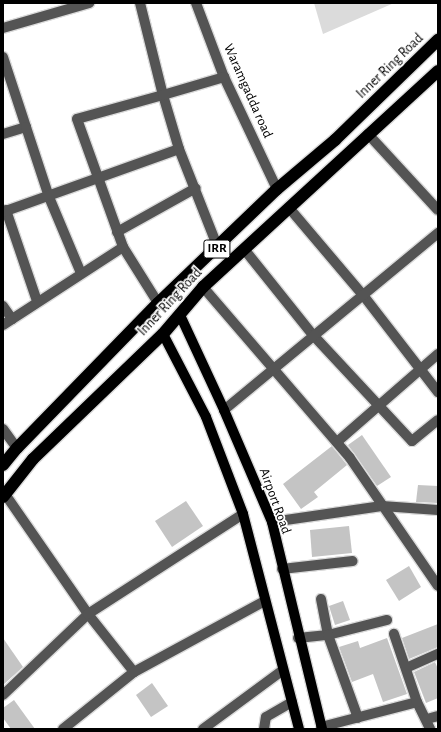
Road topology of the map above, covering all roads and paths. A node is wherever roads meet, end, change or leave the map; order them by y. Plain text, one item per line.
1 (89, 3) edge
2 (140, 3) edge
3 (196, 3) edge
4 (3, 28) edge
5 (438, 40) edge
6 (425, 53) junction
7 (3, 57) edge
8 (438, 69) edge
9 (224, 77) junction
10 (163, 95) junction
11 (26, 127) junction
12 (3, 134) edge
13 (368, 134) junction
14 (179, 149) junction
15 (97, 179) junction
16 (196, 188) junction
17 (277, 189) junction
18 (49, 197) junction
19 (290, 209) junction
20 (438, 210) edge
21 (4, 211) edge
22 (117, 232) junction
23 (438, 234) edge
24 (123, 247) junction
25 (218, 248) junction
26 (244, 249) junction
27 (81, 273) junction
28 (203, 287) junction
29 (363, 295) junction
30 (37, 301) junction
31 (158, 303) junction
32 (3, 306) edge
33 (180, 315) junction
34 (7, 322) edge
35 (163, 334) junction
36 (313, 335) junction
37 (438, 354) edge
38 (273, 368) junction
39 (420, 369) junction
40 (438, 392) edge
41 (378, 405) junction
42 (224, 410) junction
43 (438, 420) edge
44 (3, 429) edge
45 (337, 442) junction
46 (17, 448) junction
47 (3, 465) edge
48 (4, 496) edge
49 (382, 506) junction
50 (438, 510) edge
51 (243, 514) junction
52 (272, 522) junction
53 (353, 561) dead end
54 (282, 570) junction
55 (438, 586) edge
56 (321, 599) dead end
57 (265, 601) junction
58 (88, 614) junction
59 (387, 620) dead end
60 (394, 634) dead end
61 (328, 635) junction
62 (298, 638) junction
63 (438, 654) edge
64 (406, 668) junction
65 (283, 670) junction
66 (134, 672) junction
67 (3, 695) edge
68 (292, 702) junction
69 (417, 702) junction
70 (438, 716) edge
71 (358, 718) junction
72 (428, 724) edge
73 (321, 728) edge
74 (63, 729) edge
75 (203, 729) edge
76 (264, 729) edge
77 (299, 729) edge

1 - 4 street
2 - 10 street
3 - 9 street, Waramgadda road
5 - 6 highway, Inner Ring Road / IRR
6 - 8 highway
6 - 17 highway, Inner Ring Road / IRR
7 - 11 street
8 - 13 highway, Inner Ring Road / IRR
9 - 10 street
9 - 17 street, Waramgadda road
10 - 14 street
10 - 15 street
11 - 12 street
11 - 18 street
13 - 19 highway, Inner Ring Road / IRR
13 - 20 street
14 - 15 street
14 - 16 street
15 - 18 street
15 - 22 street
16 - 22 street
16 - 25 street
17 - 25 highway, Inner Ring Road / IRR
18 - 21 street
18 - 27 street
19 - 26 highway, Inner Ring Road / IRR
19 - 29 street
21 - 30 street
22 - 24 street
23 - 29 street
24 - 27 street
24 - 31 street
25 - 31 highway, Inner Ring Road / IRR
26 - 28 highway, Inner Ring Road / IRR
26 - 36 street
27 - 30 street
28 - 33 highway, Inner Ring Road / IRR
28 - 38 street
29 - 36 street
29 - 39 street
30 - 34 street
31 - 46 highway, Inner Ring Road / IRR
32 - 34 street
33 - 35 highway, Inner Ring Road / IRR
33 - 42 main road, Airport Road
35 - 48 highway, Inner Ring Road / IRR
35 - 51 main road
36 - 38 street
36 - 41 street
37 - 39 street
38 - 42 street
38 - 45 street
39 - 40 street
39 - 41 street
41 - 43 street
41 - 45 street
42 - 52 main road, Airport Road
44 - 46 street
45 - 49 street
46 - 47 highway, Inner Ring Road / IRR
48 - 58 street
49 - 50 street
49 - 52 street
49 - 55 street
51 - 57 main road
51 - 58 street
52 - 54 main road, Airport Road
53 - 54 street
54 - 62 main road, Airport Road
56 - 61 street
57 - 65 main road
57 - 66 street
58 - 66 street
58 - 67 street
59 - 61 street
60 - 64 street
61 - 62 street
61 - 71 street
62 - 73 main road, Airport Road
63 - 64 street
64 - 69 street
65 - 68 main road
65 - 75 street
66 - 74 street
68 - 76 street
68 - 77 main road
69 - 71 street
69 - 72 street
70 - 72 street
71 - 73 street

